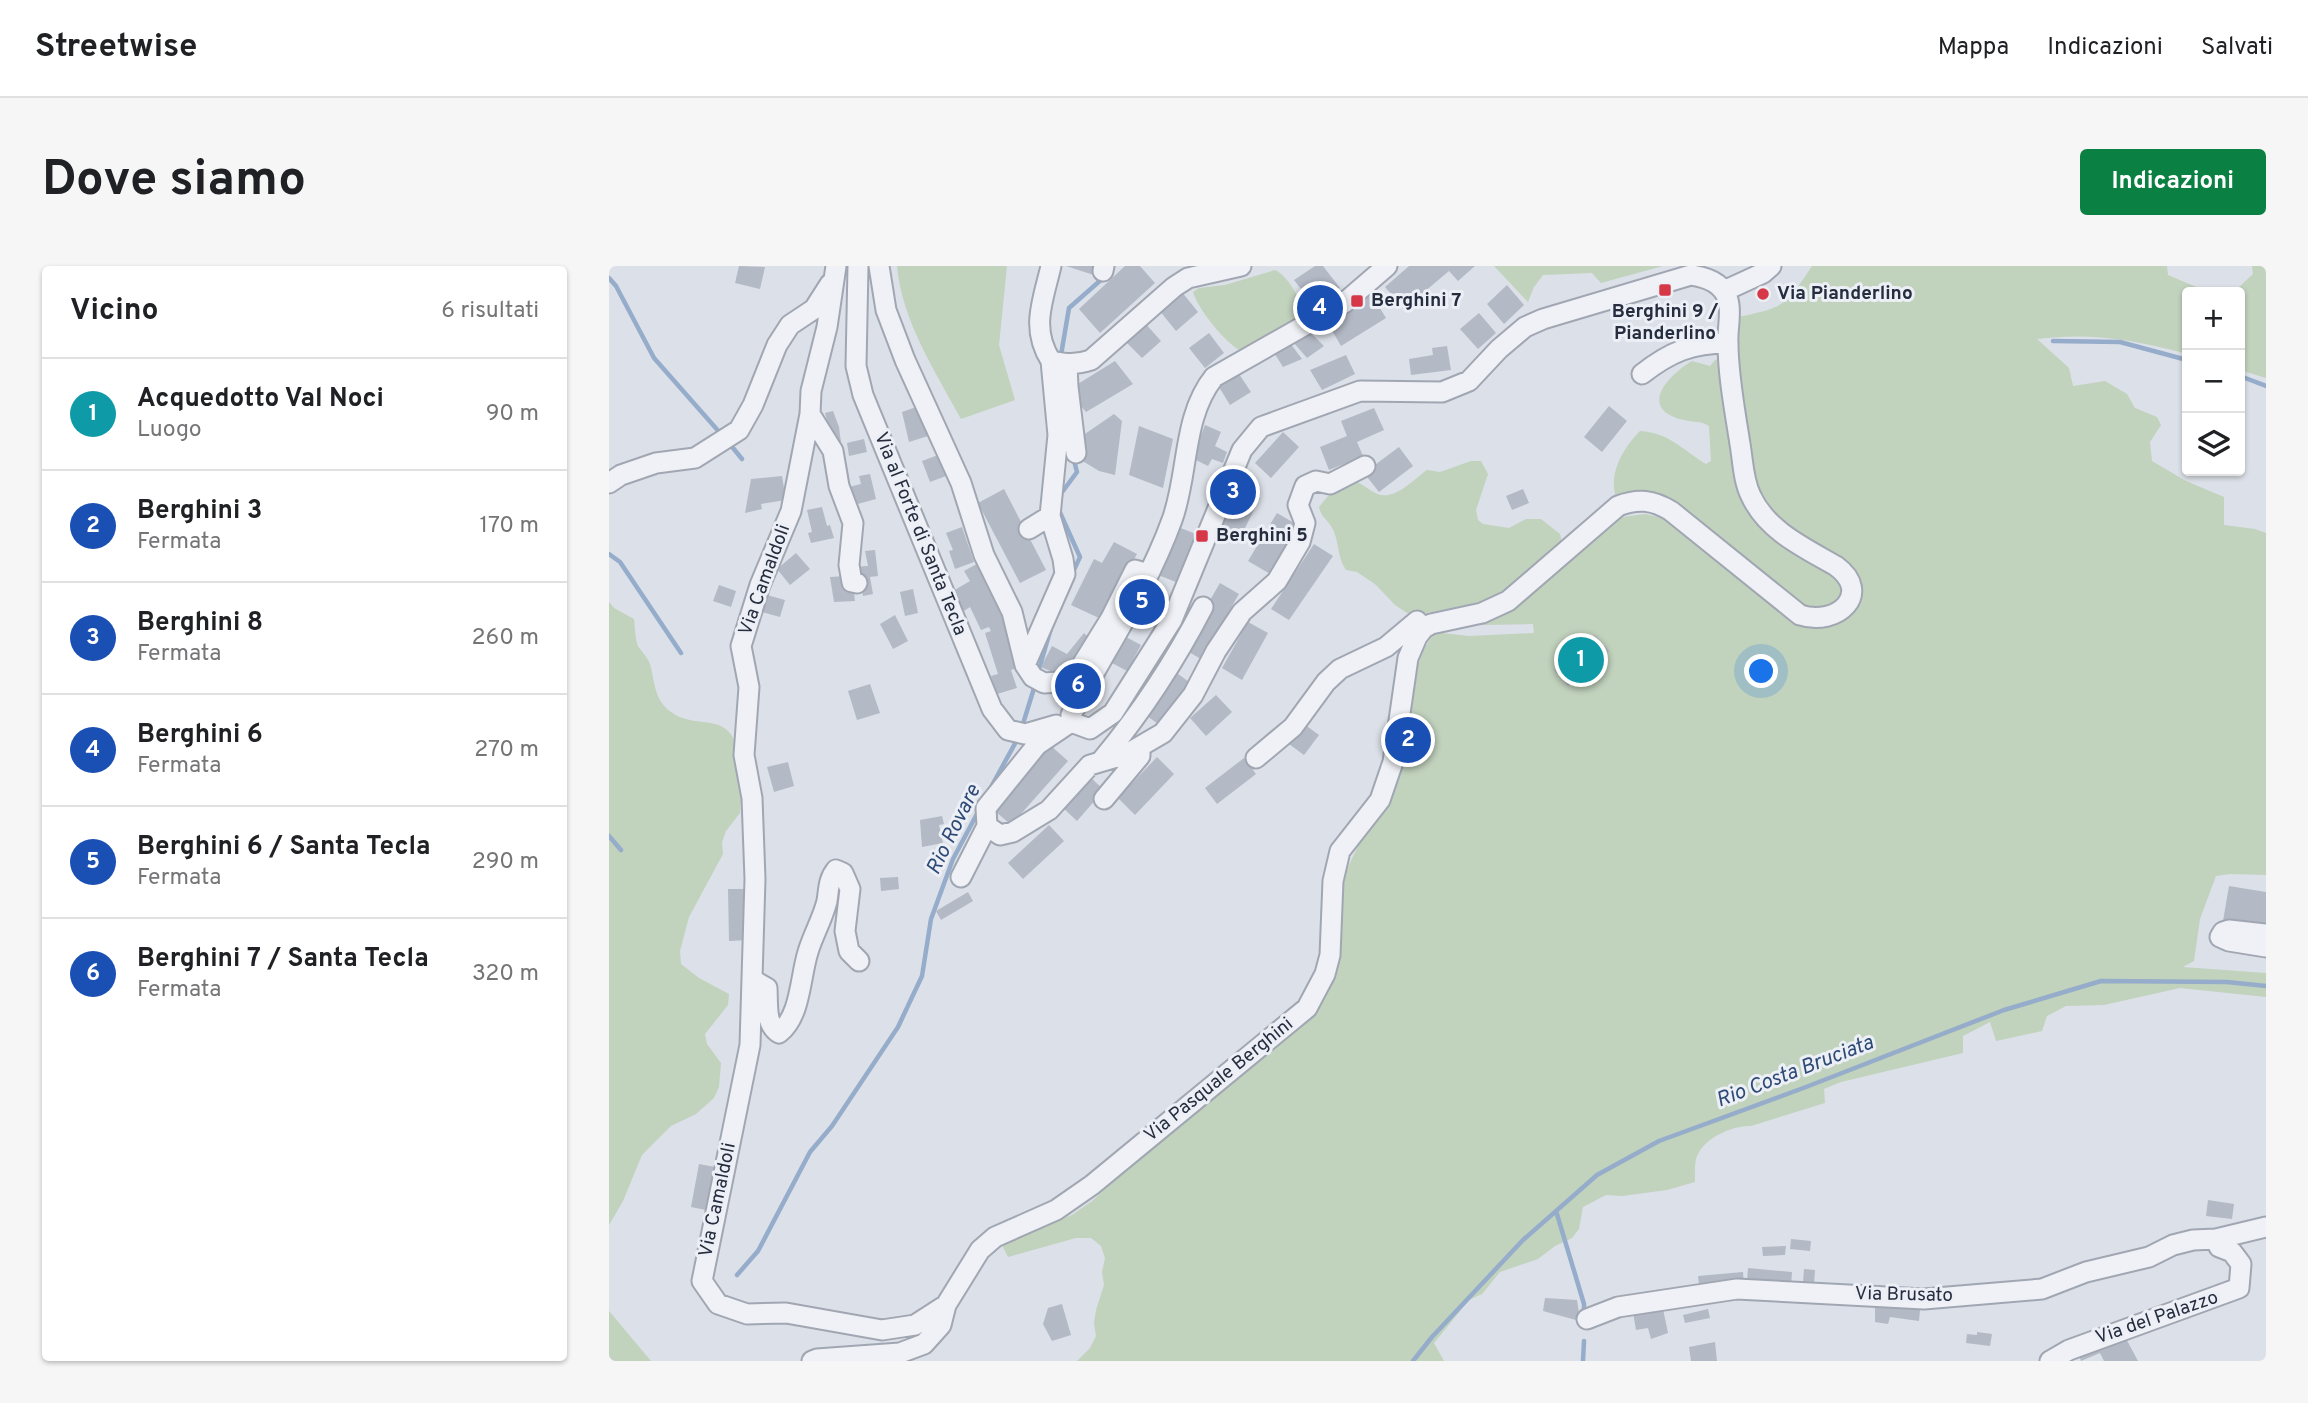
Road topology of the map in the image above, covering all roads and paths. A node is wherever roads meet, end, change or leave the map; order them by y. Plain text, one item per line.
1 (858, 266) edge
2 (879, 266) edge
3 (1051, 266) edge
4 (1241, 266) edge
5 (1387, 266) edge
6 (1402, 266) edge
7 (1772, 266) edge
8 (836, 270) edge
9 (1368, 283) junction
10 (1724, 291) junction
11 (1727, 343) junction
12 (1059, 363) junction
13 (1642, 374) dead end
14 (810, 414) junction
15 (1076, 453) dead end
16 (1364, 466) dead end
17 (609, 483) edge
18 (1051, 516) junction
19 (1029, 529) dead end
20 (1148, 574) junction
21 (857, 583) dead end
22 (1203, 607) dead end
23 (1424, 628) junction
24 (1025, 665) junction
25 (1071, 722) junction
26 (1140, 747) junction
27 (1256, 758) dead end
28 (1101, 761) junction
29 (1104, 799) dead end
30 (987, 825) junction
31 (961, 877) dead end
32 (2266, 934) edge
33 (2266, 947) edge
34 (859, 961) dead end
35 (753, 980) junction
36 (2266, 1227) edge
37 (2216, 1239) junction
38 (946, 1305) junction
39 (1587, 1319) dead end
40 (812, 1361) edge
41 (2050, 1361) edge

1 - 25 street, Via al Forte di Santa Tecla
2 - 24 street
3 - 12 street
4 - 12 street
5 - 9 street
6 - 9 street
7 - 10 street
8 - 14 street, Via Camaldoli
8 - 17 street
9 - 20 street
10 - 11 street
10 - 25 street
11 - 13 street
11 - 23 street
12 - 15 street
12 - 18 street
14 - 21 street
14 - 35 street, Via Camaldoli
16 - 26 street
18 - 19 street
18 - 24 street
20 - 24 street
20 - 25 street
22 - 28 street
23 - 27 street
23 - 38 street, Via Pasquale Berghini
25 - 30 street
26 - 28 street
26 - 29 street
28 - 30 street
30 - 31 street
32 - 33 street
34 - 35 street
35 - 38 street, Via Camaldoli
36 - 37 street
37 - 39 street, Via Brusato
37 - 41 street, Via del Palazzo
38 - 40 street, Via Pasquale Berghini

